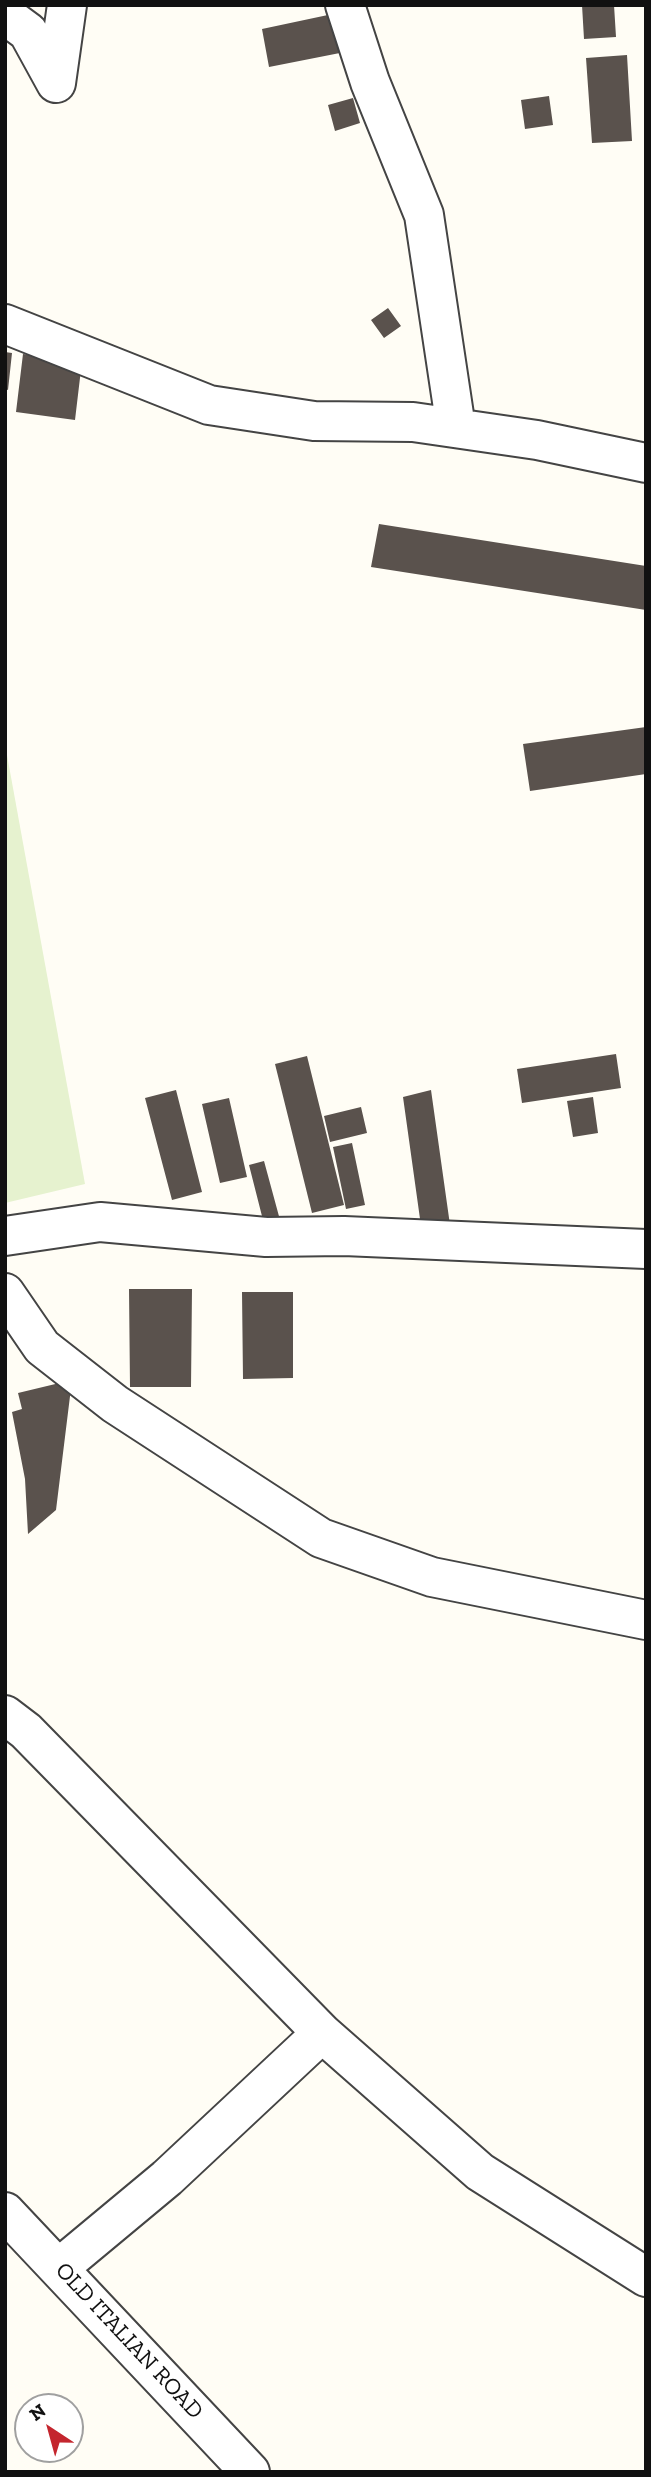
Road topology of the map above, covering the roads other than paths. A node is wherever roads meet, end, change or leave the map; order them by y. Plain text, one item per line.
1 (67, 5) edge
2 (345, 5) edge
3 (5, 15) edge
4 (5, 324) edge
5 (456, 428) junction
6 (646, 464) edge
7 (5, 1236) edge
8 (646, 1249) edge
9 (5, 1293) edge
10 (646, 1620) edge
11 (5, 1715) edge
12 (322, 2033) junction
13 (5, 2212) edge
14 (60, 2267) junction
15 (646, 2277) edge
16 (250, 2472) edge

1 - 3 street
2 - 5 street
4 - 5 street
5 - 6 street
7 - 8 street
9 - 10 street
11 - 12 street
12 - 14 street
12 - 15 street
13 - 14 street, OLD ITALIAN ROAD
14 - 16 street, OLD ITALIAN ROAD

